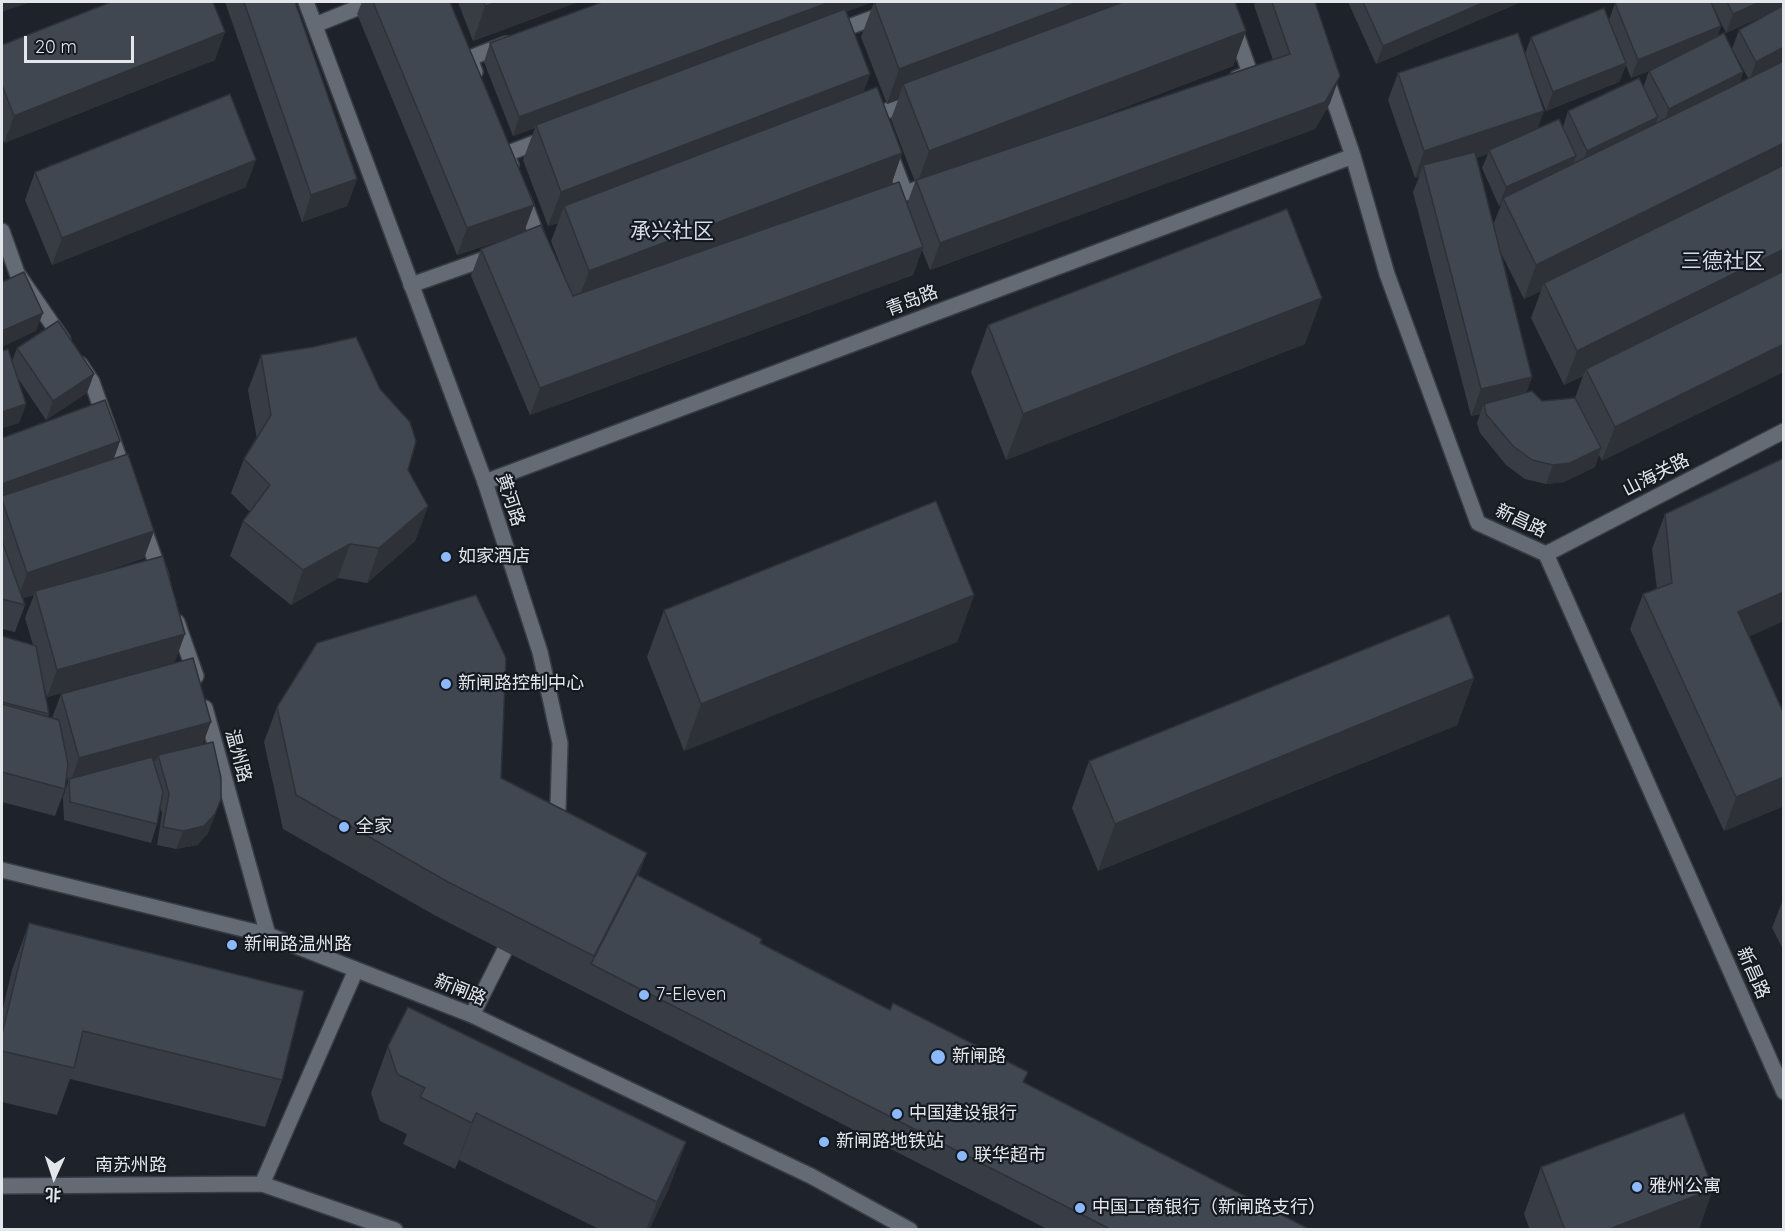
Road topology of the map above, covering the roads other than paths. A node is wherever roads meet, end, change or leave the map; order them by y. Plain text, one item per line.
1 (306, 2) edge
2 (372, 2) edge
3 (917, 2) edge
4 (1225, 2) edge
5 (315, 25) junction
6 (524, 38) edge
7 (820, 38) edge
8 (1323, 68) edge
9 (1217, 85) edge
10 (482, 90) edge
11 (930, 95) edge
12 (877, 121) junction
13 (852, 124) edge
14 (562, 133) edge
15 (1353, 156) junction
16 (949, 178) edge
17 (905, 193) junction
18 (871, 205) edge
19 (2, 231) edge
20 (506, 251) edge
21 (547, 260) edge
22 (411, 285) junction
23 (1784, 431) edge
24 (484, 482) junction
25 (131, 493) edge
26 (139, 515) edge
27 (1546, 554) junction
28 (551, 835) edge
29 (2, 870) edge
30 (519, 921) edge
31 (268, 935) junction
32 (356, 970) junction
33 (472, 1015) junction
34 (1784, 1092) edge
35 (262, 1184) junction
36 (2, 1186) edge
37 (395, 1230) edge
38 (910, 1230) edge

1 - 5 street, 黄河路
2 - 5 street
3 - 7 street
4 - 9 street
5 - 22 street, 黄河路
6 - 10 street
8 - 15 street, 新昌路
11 - 12 street
12 - 13 street
12 - 17 street
14 - 21 street
15 - 24 street, 青岛路
15 - 27 street, 新昌路
16 - 17 street
17 - 18 street
19 - 25 street
20 - 22 street
22 - 24 street, 黄河路
23 - 27 street, 山海关路
24 - 28 street, 黄河路
26 - 31 street, 温州路
27 - 34 street, 新昌路
29 - 31 street, 新闸路
30 - 33 street
31 - 32 street, 新闸路
32 - 33 street, 新闸路
32 - 35 street
33 - 38 street, 新闸路
35 - 36 street, 南苏州路
35 - 37 street, 南苏州路

